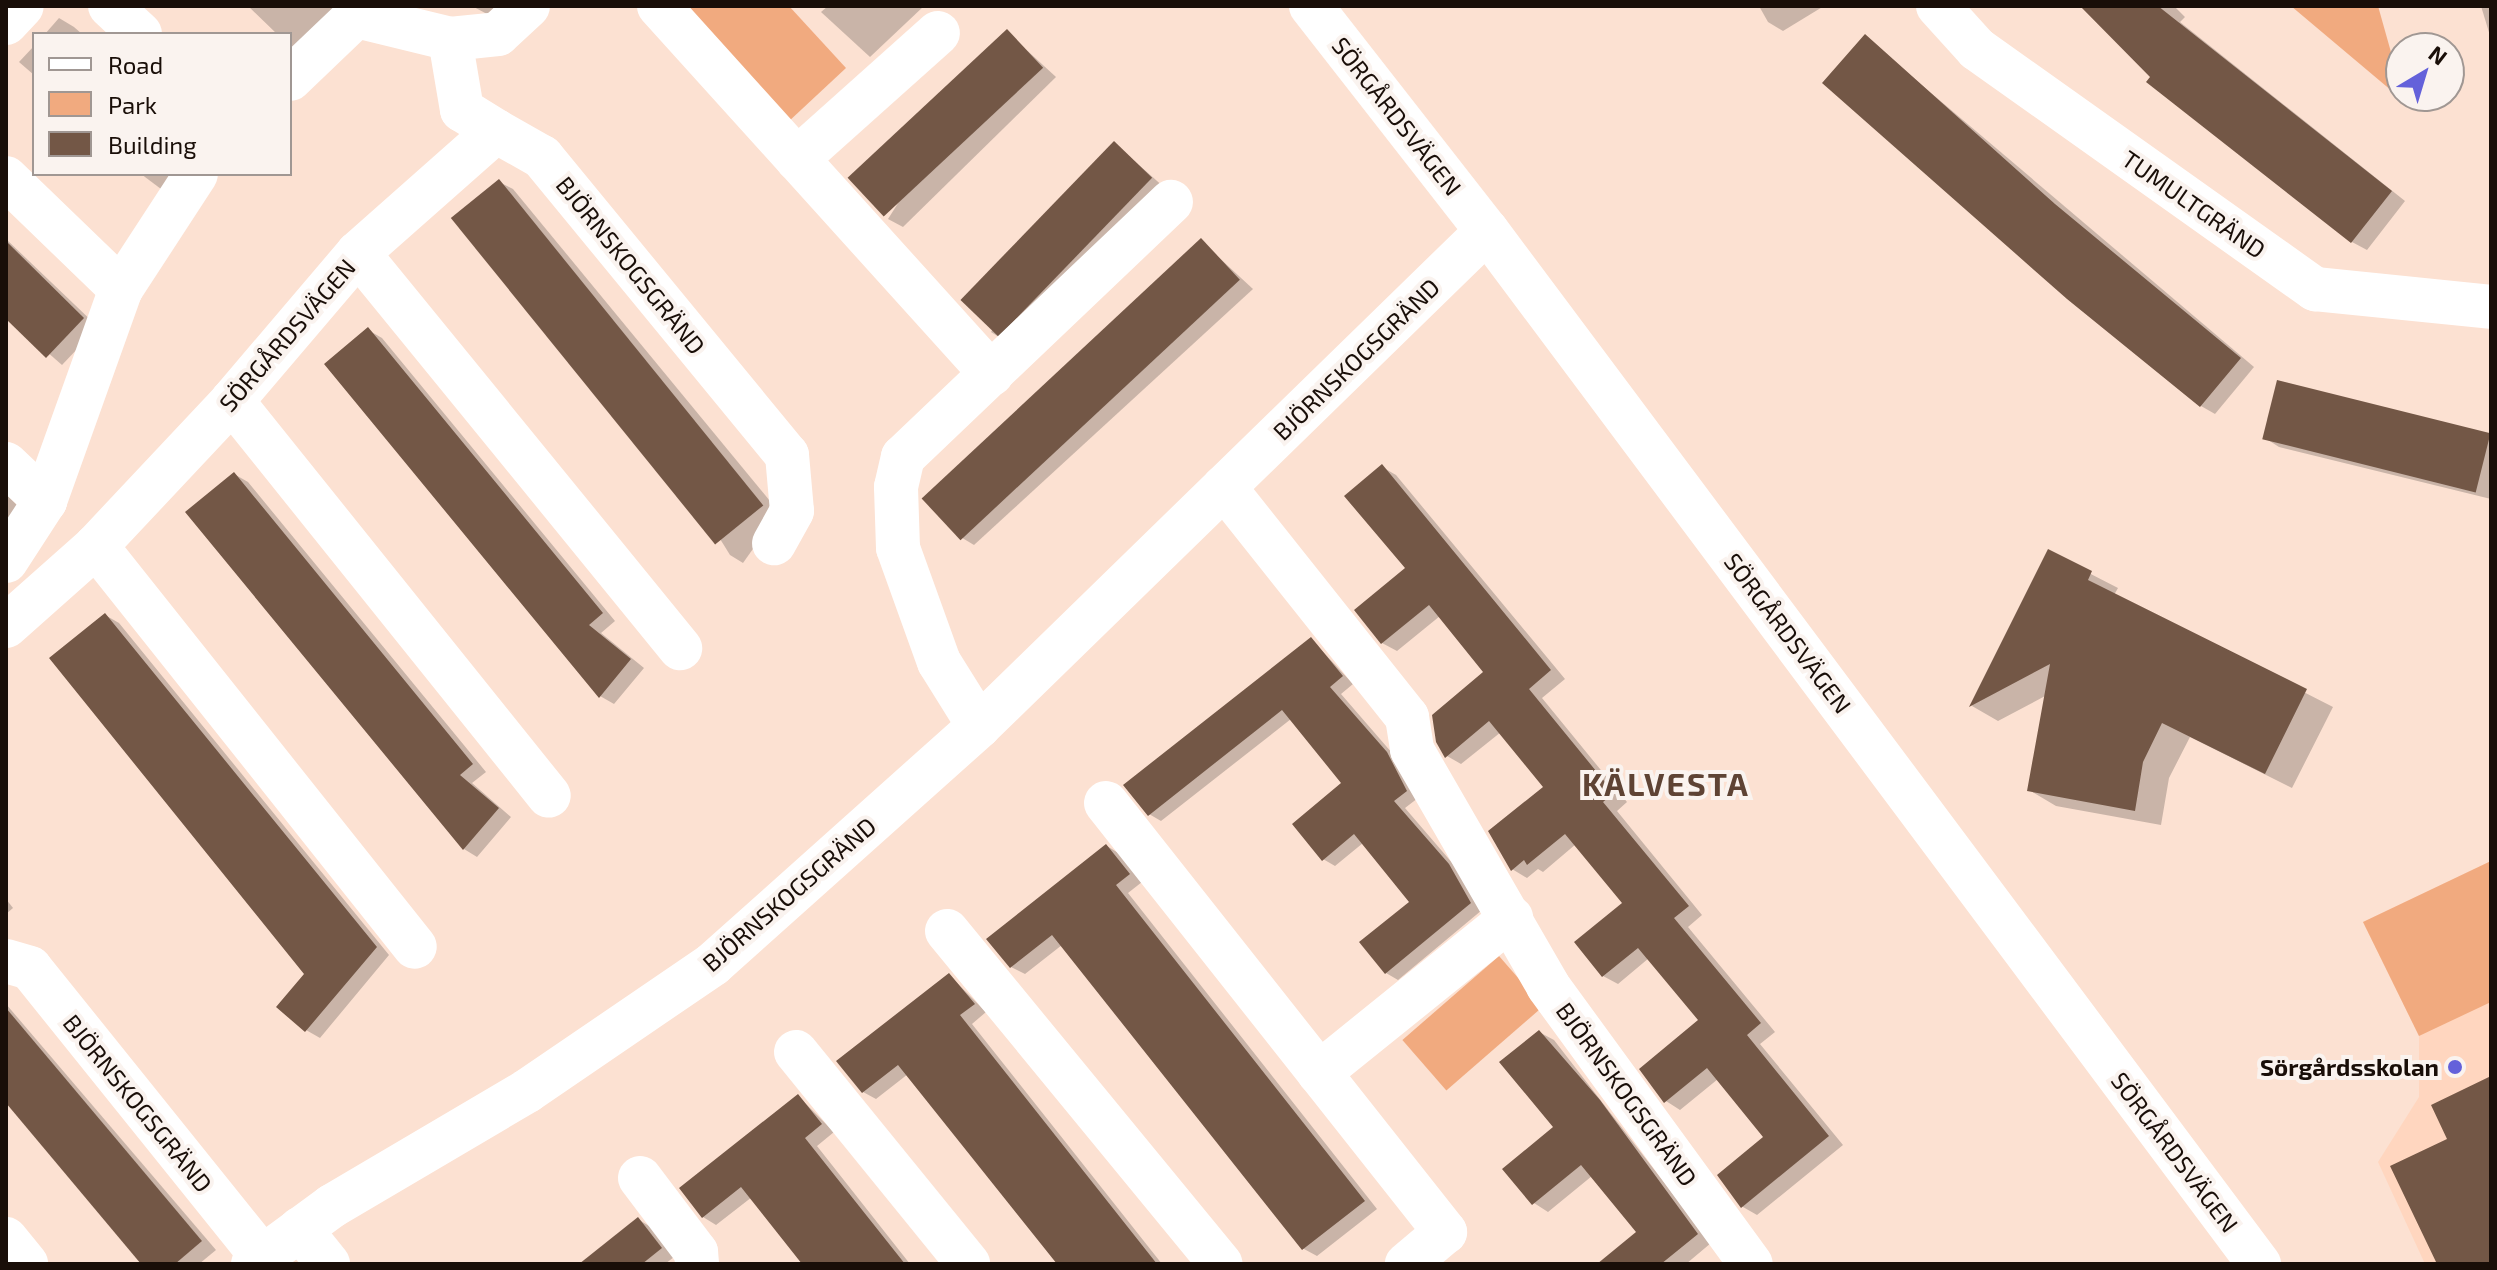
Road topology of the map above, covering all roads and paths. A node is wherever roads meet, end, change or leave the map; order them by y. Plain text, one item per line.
1 (22, 6) edge
2 (110, 6) edge
3 (528, 6) edge
4 (659, 6) edge
5 (1311, 6) edge
6 (1938, 6) edge
7 (358, 11) edge
8 (6, 23) edge
9 (138, 32) edge
10 (938, 33) dead end
11 (450, 39) junction
12 (292, 77) edge
13 (496, 131) junction
14 (797, 159) junction
15 (195, 176) edge
16 (6, 178) edge
17 (1171, 202) dead end
18 (1487, 231) junction
19 (358, 253) junction
20 (121, 289) junction
21 (2491, 307) edge
22 (992, 374) junction
23 (232, 401) junction
24 (6, 464) edge
25 (1224, 487) junction
26 (45, 501) junction
27 (774, 543) dead end
28 (96, 546) junction
29 (6, 561) edge
30 (6, 626) edge
31 (680, 648) dead end
32 (979, 726) junction
33 (549, 796) dead end
34 (1106, 803) dead end
35 (1511, 918) junction
36 (947, 931) dead end
37 (415, 947) dead end
38 (6, 961) edge
39 (796, 1052) dead end
40 (1319, 1073) junction
41 (640, 1178) dead end
42 (300, 1229) junction
43 (6, 1239) edge
44 (257, 1261) edge
45 (26, 1264) edge
46 (328, 1264) edge
47 (697, 1264) edge
48 (968, 1264) edge
49 (1221, 1264) edge
50 (1407, 1264) edge
51 (1751, 1264) edge
52 (2259, 1264) edge

1 - 8 street
2 - 9 street
3 - 11 street
4 - 14 street
5 - 18 street, SÖRGÅRDSVÄGEN
6 - 21 street, TUMULTGRÄND
7 - 11 street
7 - 12 street
10 - 14 street
11 - 13 street
13 - 19 street, SÖRGÅRDSVÄGEN
13 - 27 street, BJÖRNSKOGSGRÄND
14 - 22 street
15 - 20 street
16 - 20 street
17 - 22 street
18 - 25 street, BJÖRNSKOGSGRÄND
18 - 52 street, SÖRGÅRDSVÄGEN
19 - 23 street, SÖRGÅRDSVÄGEN
19 - 31 street
20 - 26 street
22 - 32 street
23 - 28 street, SÖRGÅRDSVÄGEN
23 - 33 street
24 - 26 street
25 - 32 street, BJÖRNSKOGSGRÄND
25 - 35 street, BJÖRNSKOGSGRÄND
26 - 29 street
28 - 30 street, SÖRGÅRDSVÄGEN
28 - 37 street
32 - 42 street, BJÖRNSKOGSGRÄND
34 - 40 street
35 - 40 street
35 - 51 street, BJÖRNSKOGSGRÄND
36 - 49 street
38 - 44 street, BJÖRNSKOGSGRÄND
39 - 48 street
40 - 50 street
41 - 47 street
42 - 44 street, BJÖRNSKOGSGRÄND
42 - 46 street
43 - 45 street

